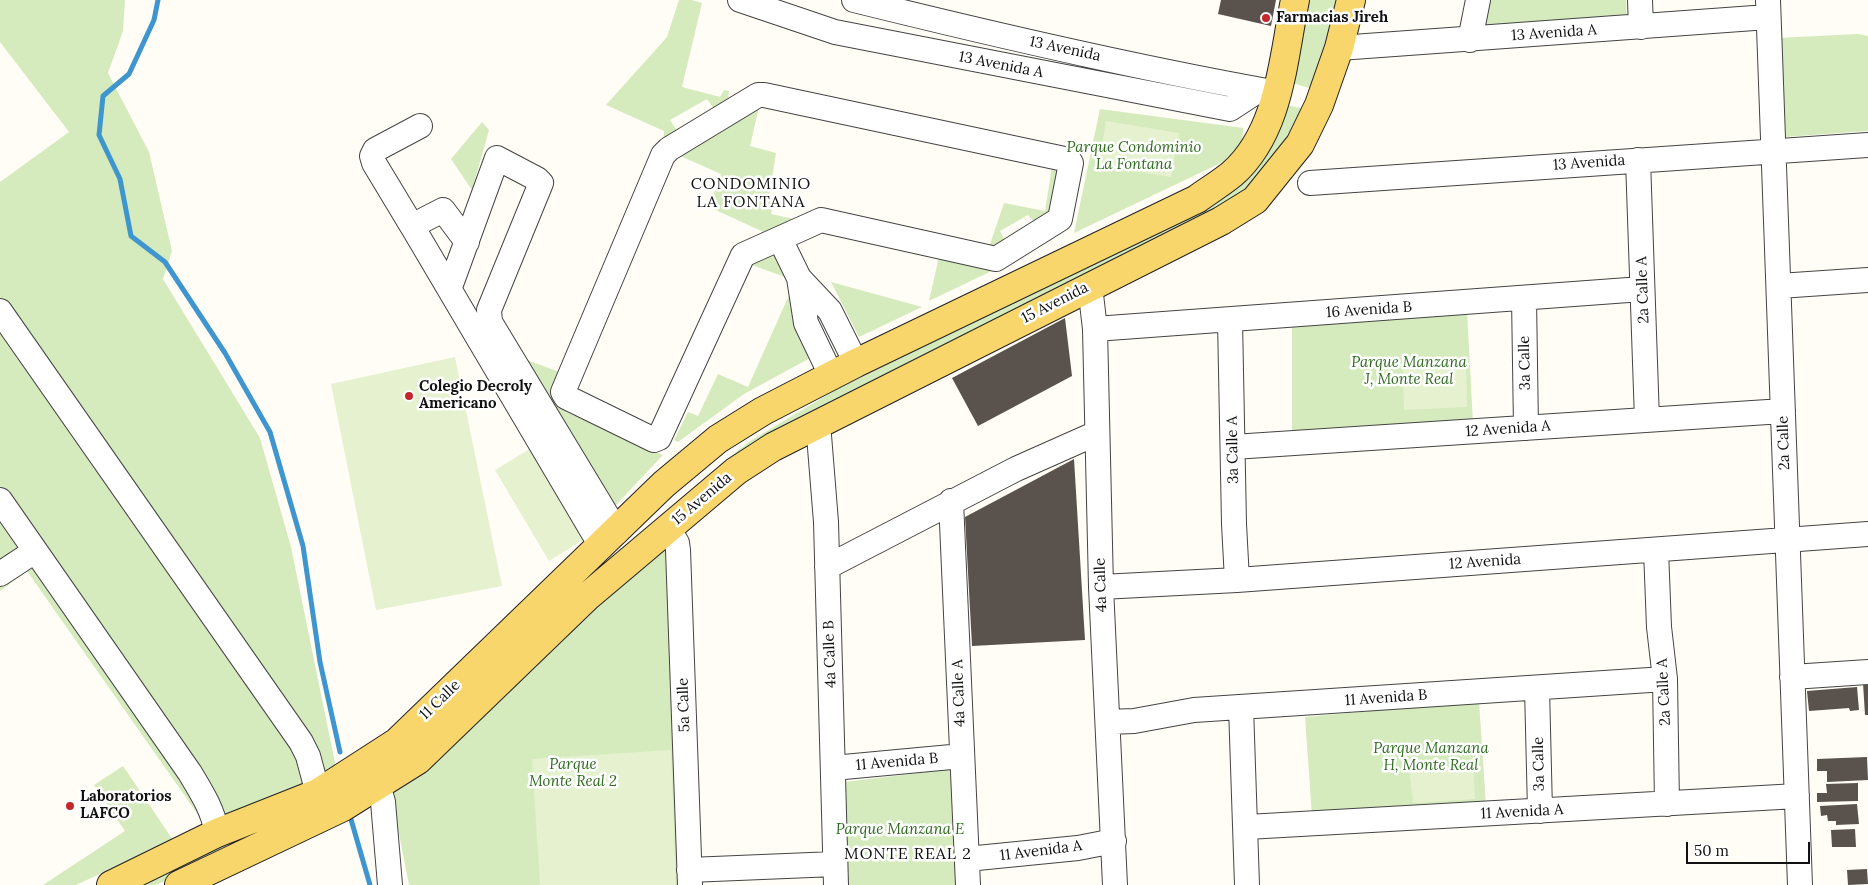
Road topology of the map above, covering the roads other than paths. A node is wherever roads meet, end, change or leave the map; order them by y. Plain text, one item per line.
1 (740, 0) edge
2 (854, 0) edge
3 (1295, 0) edge
4 (1351, 0) edge
5 (1478, 0) edge
6 (1640, 0) edge
7 (1768, 9) edge
8 (1641, 27) junction
9 (1470, 40) junction
10 (1339, 48) junction
11 (1268, 92) junction
12 (1319, 105) junction
13 (420, 126) dead end
14 (1868, 145) edge
15 (1773, 151) junction
16 (1638, 160) junction
17 (1310, 183) dead end
18 (412, 226) junction
19 (780, 240) junction
20 (467, 242) junction
21 (799, 278) junction
22 (1868, 280) edge
23 (1090, 286) junction
24 (1779, 286) junction
25 (450, 287) junction
26 (1642, 289) junction
27 (1524, 298) junction
28 (0, 311) edge
29 (1230, 320) junction
30 (1095, 329) junction
31 (852, 356) junction
32 (828, 368) junction
33 (1782, 411) junction
34 (1647, 420) junction
35 (818, 423) junction
36 (1526, 428) junction
37 (1097, 433) junction
38 (718, 439) junction
39 (1233, 447) junction
40 (0, 500) edge
41 (951, 502) junction
42 (668, 528) junction
43 (1868, 534) edge
44 (609, 539) junction
45 (1787, 539) junction
46 (1656, 550) junction
47 (35, 551) junction
48 (827, 567) junction
49 (0, 574) edge
50 (1237, 580) junction
51 (1101, 586) junction
52 (1868, 672) edge
53 (1792, 677) junction
54 (1665, 679) junction
55 (1537, 688) junction
56 (1241, 707) junction
57 (1108, 722) junction
58 (962, 756) junction
59 (833, 768) junction
60 (378, 785) junction
61 (318, 793) junction
62 (1796, 796) junction
63 (1667, 804) junction
64 (1540, 811) junction
65 (1247, 827) junction
66 (217, 833) junction
67 (1114, 841) junction
68 (967, 859) junction
69 (836, 874) edge
70 (690, 877) edge
71 (111, 885) edge
72 (179, 885) edge
73 (390, 885) edge
74 (968, 885) edge
75 (1115, 885) edge
76 (1247, 885) edge
77 (1800, 885) edge

1 - 11 street, 13 Avenida A
2 - 11 street, 13 Avenida
3 - 11 main road, 15 Avenida
4 - 10 main road, 15 Avenida
5 - 9 street
6 - 8 street
7 - 8 street, 13 Avenida A
7 - 15 street, 2a Calle
8 - 9 street, 13 Avenida A
9 - 10 street, 13 Avenida A
10 - 12 main road, 15 Avenida
11 - 12 main road
11 - 31 main road, 15 Avenida
12 - 23 main road, 15 Avenida
13 - 18 street
14 - 15 street, 13 Avenida
15 - 16 street, 13 Avenida
15 - 24 street, 2a Calle
16 - 17 street, 13 Avenida
16 - 26 street, 2a Calle A
18 - 20 street
18 - 25 street
19 - 19 street
19 - 21 street
20 - 25 street
20 - 44 street
21 - 31 street
21 - 32 street
22 - 24 street
23 - 30 street, 4a Calle
23 - 35 main road, 15 Avenida
24 - 33 street, 2a Calle
25 - 44 street
26 - 27 street, 16 Avenida B
26 - 34 street, 2a Calle A
27 - 29 street, 16 Avenida B
27 - 36 street, 3a Calle
28 - 61 street
29 - 30 street, 16 Avenida B
29 - 39 street, 3a Calle A
30 - 37 street, 4a Calle
31 - 32 main road, 15 Avenida
32 - 38 main road, 15 Avenida
33 - 34 street, 12 Avenida A
33 - 45 street, 2a Calle
34 - 36 street, 12 Avenida A
35 - 42 main road, 15 Avenida
35 - 48 street, 4a Calle B
36 - 39 street, 12 Avenida A
37 - 41 street
37 - 51 street, 4a Calle
38 - 42 main road
38 - 44 main road, 11 Calle
39 - 50 street, 3a Calle A
40 - 47 street
41 - 48 street
41 - 58 street, 4a Calle A
42 - 60 main road, 11 Calle
42 - 70 street, 5a Calle
43 - 45 street, 12 Avenida
44 - 61 main road, 11 Calle
45 - 46 street, 12 Avenida
45 - 53 street, 2a Calle
46 - 50 street, 12 Avenida
46 - 54 street, 2a Calle A
47 - 49 street
47 - 66 street
48 - 59 street, 4a Calle B
50 - 51 street, 12 Avenida
51 - 57 street, 4a Calle
52 - 53 street
53 - 62 street, 2a Calle
54 - 55 street, 11 Avenida B
54 - 63 street, 2a Calle A
55 - 56 street, 11 Avenida B
55 - 64 street, 3a Calle
56 - 57 street, 11 Avenida B
56 - 65 street
57 - 67 street, 4a Calle
58 - 59 street, 11 Avenida B
58 - 68 street, 4a Calle A
59 - 69 street, 4a Calle B
60 - 72 main road, 11 Calle
60 - 73 street
61 - 66 main road, 11 Calle
62 - 63 street, 11 Avenida A
62 - 77 street, 2a Calle
63 - 64 street, 11 Avenida A
64 - 65 street, 11 Avenida A
65 - 76 street
66 - 71 main road, 11 Calle
67 - 68 street, 11 Avenida A
67 - 75 street, 4a Calle
68 - 74 street, 4a Calle A
69 - 70 street

